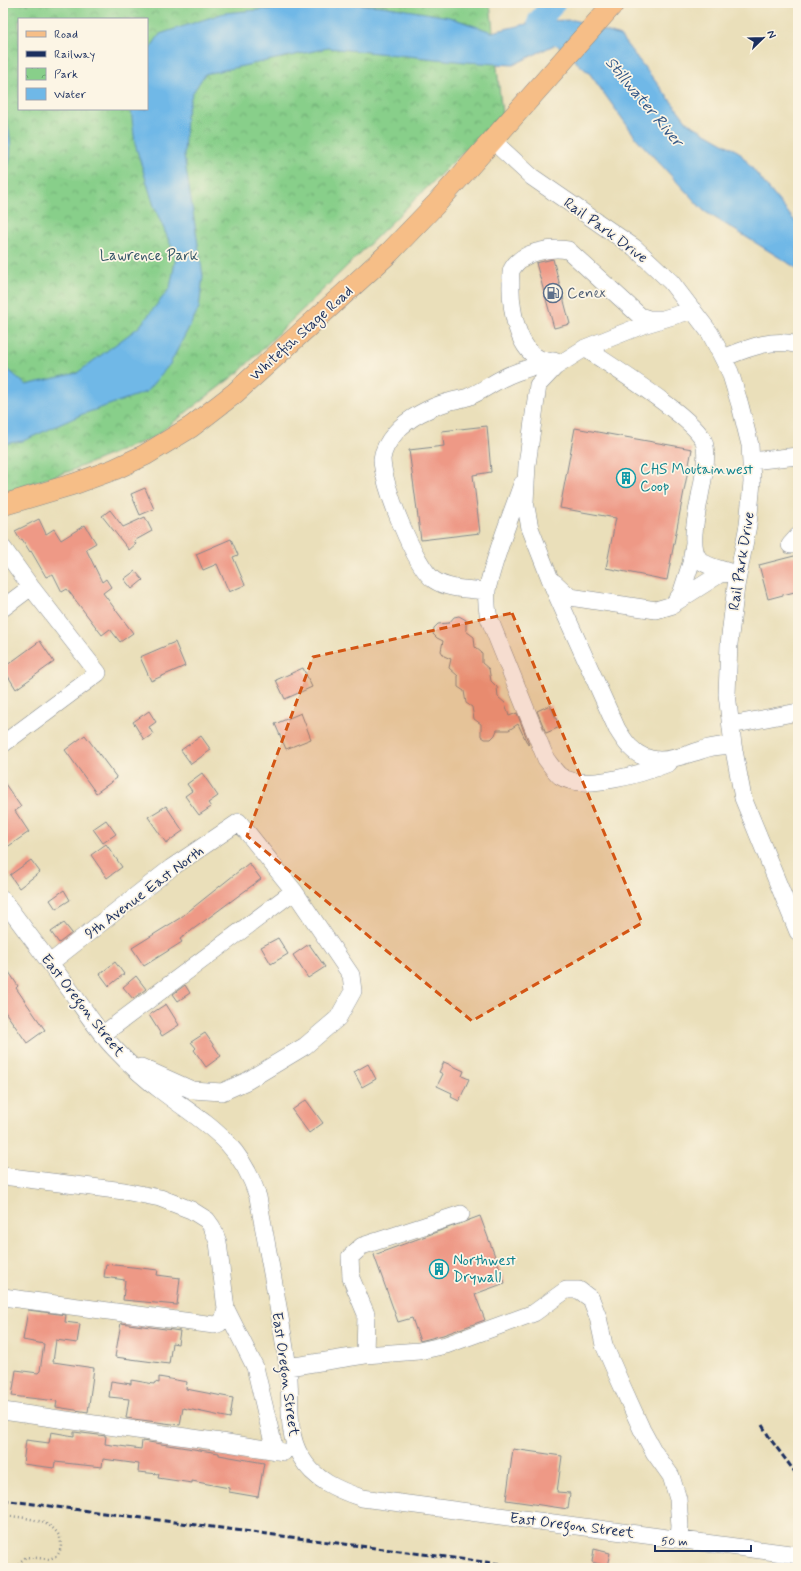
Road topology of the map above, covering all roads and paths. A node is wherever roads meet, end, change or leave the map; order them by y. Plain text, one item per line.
1 (614, 3) edge
2 (493, 141) junction
3 (693, 310) junction
4 (664, 319) junction
5 (798, 345) edge
6 (578, 352) junction
7 (723, 358) junction
8 (552, 361) junction
9 (529, 449) junction
10 (798, 456) edge
11 (751, 460) junction
12 (3, 505) edge
13 (694, 541) junction
14 (3, 548) edge
15 (544, 566) junction
16 (736, 572) junction
17 (31, 587) junction
18 (487, 591) junction
19 (584, 600) junction
20 (673, 605) junction
21 (3, 608) edge
22 (580, 646) junction
23 (798, 712) edge
24 (731, 725) junction
25 (3, 744) edge
26 (733, 745) junction
27 (683, 757) junction
28 (294, 891) junction
29 (3, 900) edge
30 (798, 932) edge
31 (50, 963) junction
32 (102, 1034) junction
33 (130, 1064) junction
34 (3, 1176) edge
35 (461, 1214) dead end
36 (3, 1297) edge
37 (226, 1309) junction
38 (365, 1355) junction
39 (288, 1368) junction
40 (3, 1411) edge
41 (275, 1451) junction
42 (300, 1456) junction
43 (3, 1515) edge
44 (679, 1539) junction
45 (798, 1555) edge
46 (19, 1568) edge

1 - 2 main road, Whitefish Stage Road
2 - 3 street, Rail Park Drive
2 - 12 main road, Whitefish Stage Road
3 - 4 street
3 - 7 street, Rail Park Drive
4 - 6 street
4 - 8 street
5 - 7 street
6 - 8 street
6 - 9 street
6 - 13 street
7 - 11 street, Rail Park Drive
8 - 18 street
9 - 15 street
9 - 18 street
10 - 11 street
11 - 16 street, Rail Park Drive
13 - 16 street
13 - 20 street
14 - 17 street
15 - 19 street
15 - 22 street
16 - 20 street
16 - 24 street, Rail Park Drive
17 - 21 street
17 - 25 street
18 - 27 street
19 - 20 street
19 - 22 street
22 - 27 street
23 - 24 street
24 - 26 street, Rail Park Drive
26 - 27 street
26 - 30 street, Rail Park Drive
28 - 31 street, 9th Avenue East North
28 - 32 street
28 - 33 street
29 - 31 street, East Oregon Street
31 - 32 street, East Oregon Street
32 - 33 street, East Oregon Street
33 - 39 street, East Oregon Street
34 - 37 street
35 - 38 street
36 - 37 street
37 - 41 street
38 - 39 street
38 - 44 street
39 - 42 street, East Oregon Street
40 - 41 street
41 - 42 street
42 - 44 street, East Oregon Street
43 - 46 path
44 - 45 street, East Oregon Street

